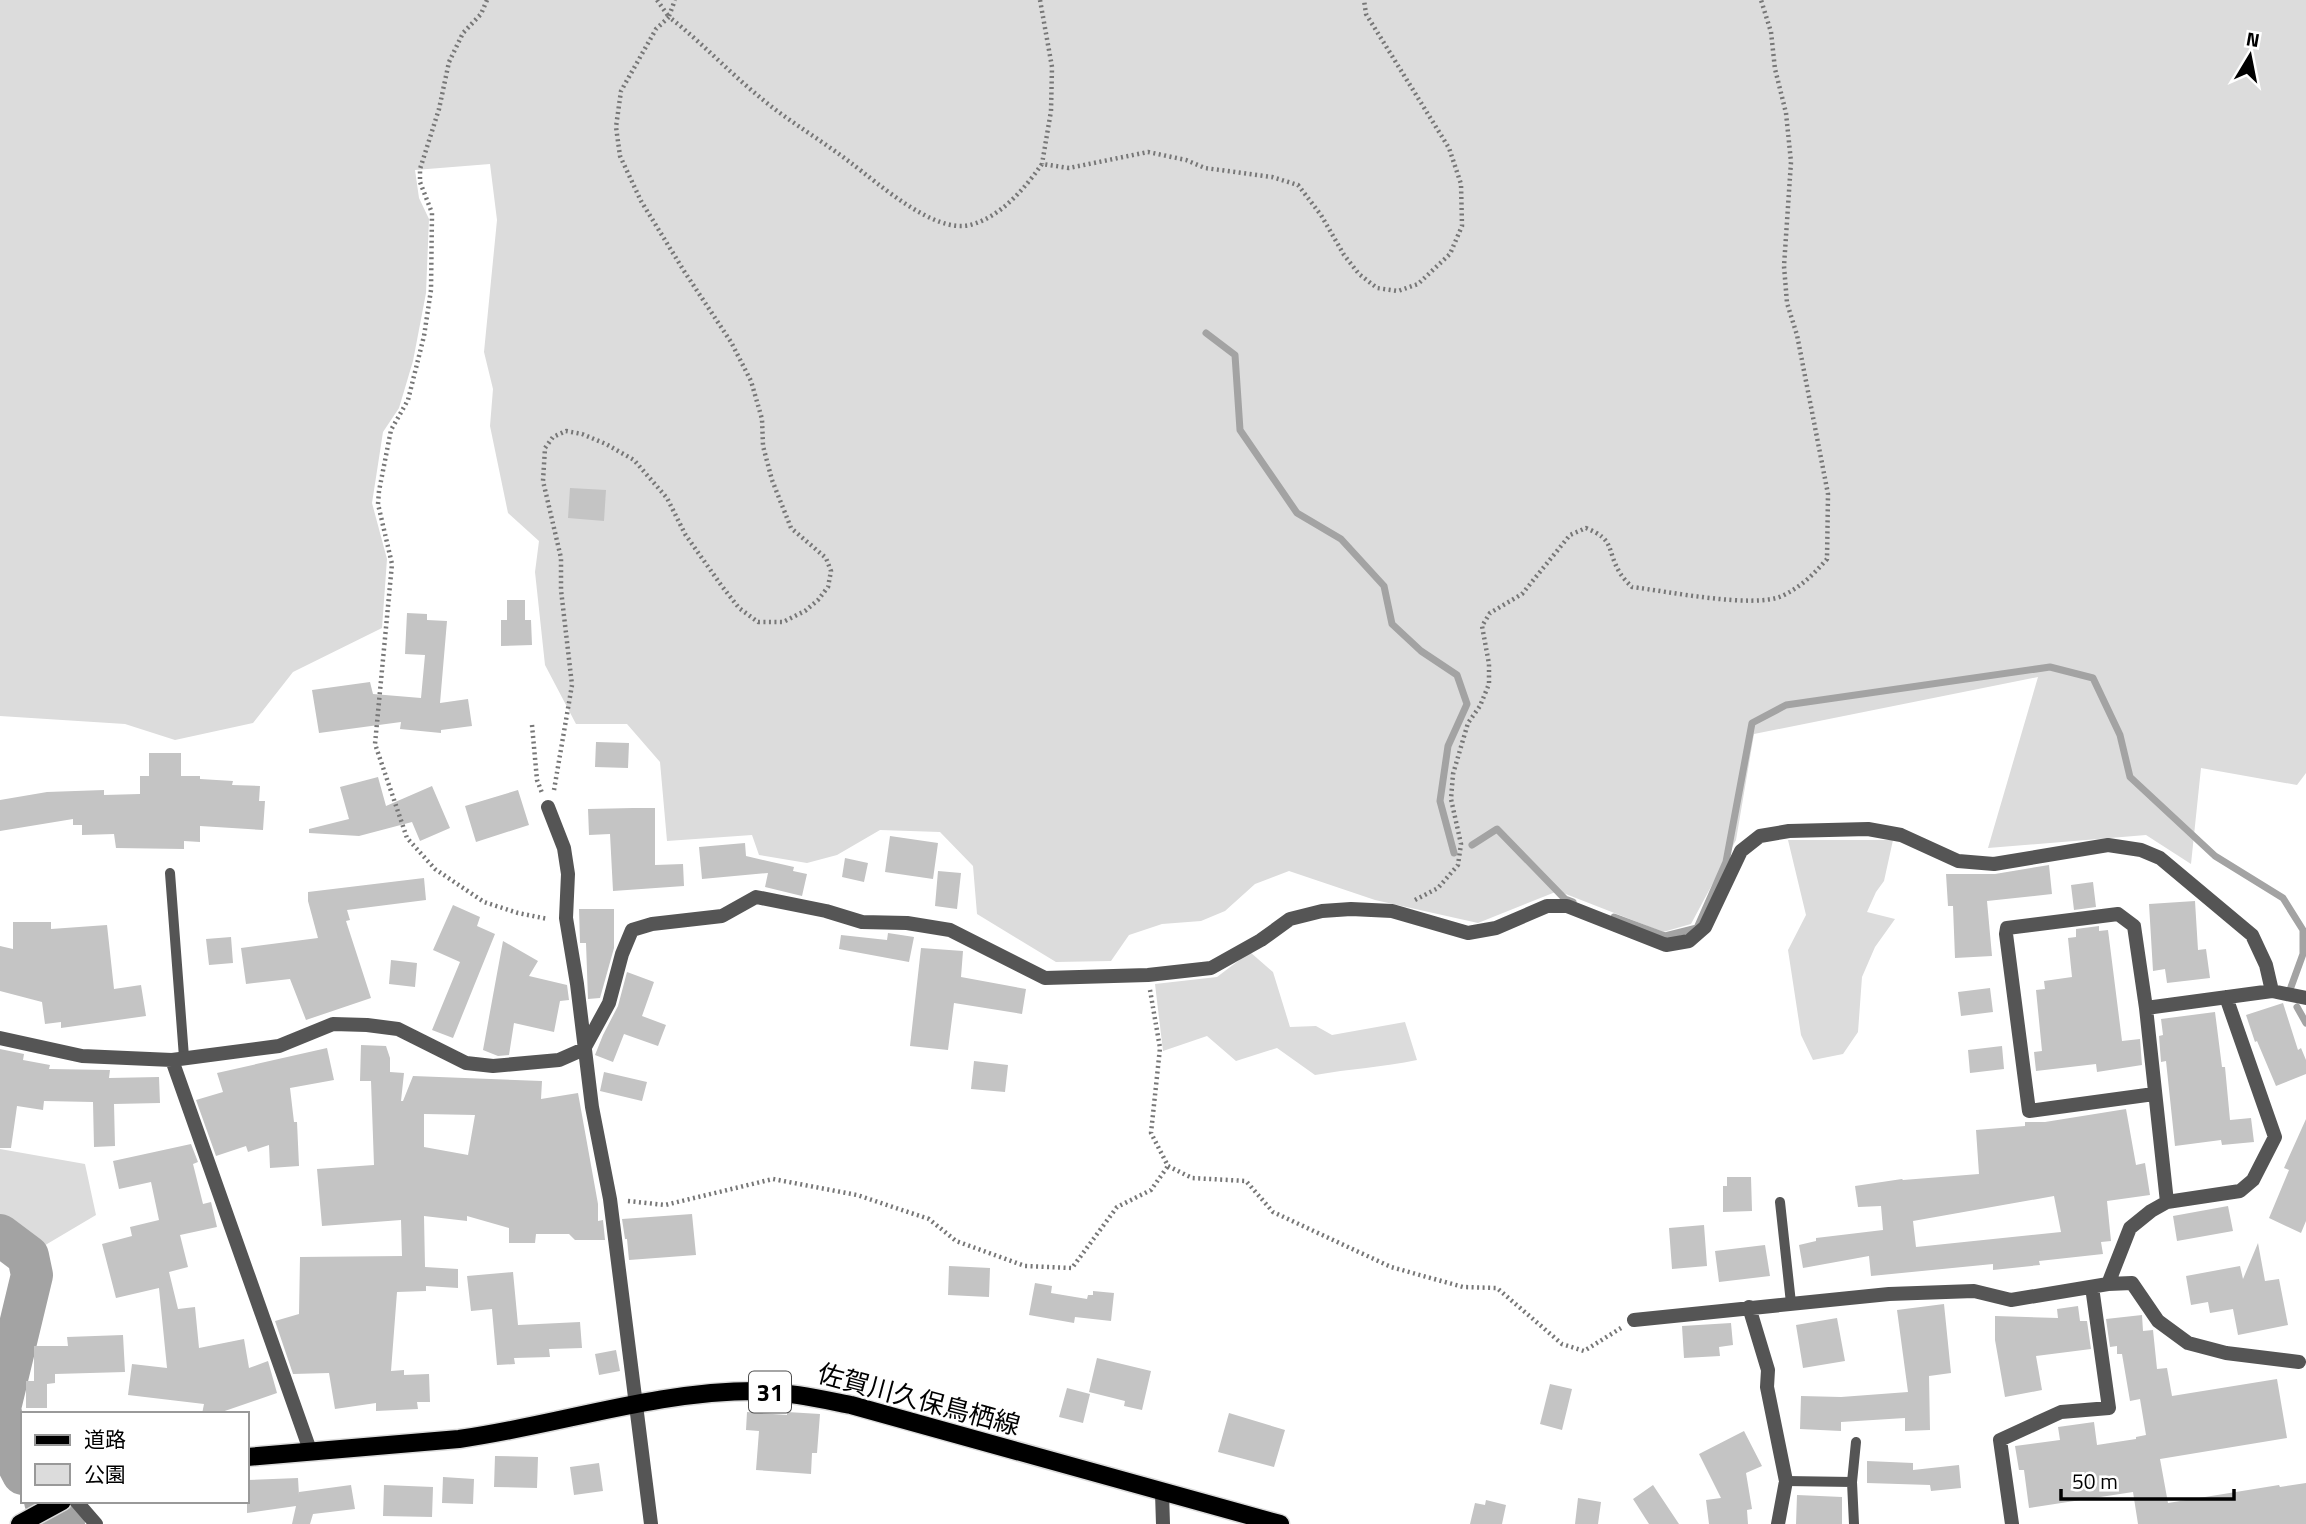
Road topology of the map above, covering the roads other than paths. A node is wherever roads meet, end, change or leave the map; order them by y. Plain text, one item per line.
1 (548, 807) road end
2 (170, 873) dead end
3 (2272, 991) junction
4 (2226, 997) junction
5 (2306, 998) edge
6 (2146, 1008) junction
7 (0, 1038) edge
8 (584, 1049) junction
9 (178, 1058) junction
10 (2154, 1094) junction
11 (1780, 1202) dead end
12 (2167, 1202) junction
13 (2108, 1284) junction
14 (2092, 1287) junction
15 (1791, 1303) junction
16 (1748, 1307) junction
17 (1634, 1320) road end
18 (2303, 1362) edge
19 (635, 1403) junction
20 (1856, 1442) dead end
21 (311, 1452) junction
22 (248, 1457) edge
23 (1786, 1481) junction
24 (1852, 1482) junction
25 (1162, 1493) junction
26 (58, 1503) edge
27 (78, 1503) edge
28 (20, 1524) edge
29 (96, 1524) edge
30 (651, 1524) edge
31 (1163, 1524) edge
32 (1280, 1524) edge
33 (1778, 1524) edge
34 (1854, 1524) edge
35 (2012, 1524) edge

1 - 8 street
2 - 9 lane
3 - 4 street
3 - 5 street
3 - 8 street
4 - 6 street
4 - 12 street
6 - 10 street
6 - 10 street
7 - 9 street
8 - 9 street
8 - 19 street
9 - 21 street
10 - 12 street
11 - 15 lane
12 - 13 street
13 - 14 street
13 - 18 street
14 - 15 street
14 - 35 street
15 - 16 street
16 - 17 street
16 - 23 street
19 - 21 main road, 佐賀川久保鳥栖線 / 31
19 - 25 main road, 佐賀川久保鳥栖線 / 31
19 - 30 street
20 - 24 lane
21 - 22 main road, 佐賀川久保鳥栖線 / 31
23 - 24 lane
23 - 33 street
24 - 34 lane
25 - 31 street
25 - 32 main road, 佐賀川久保鳥栖線 / 31
26 - 28 main road
27 - 29 street

